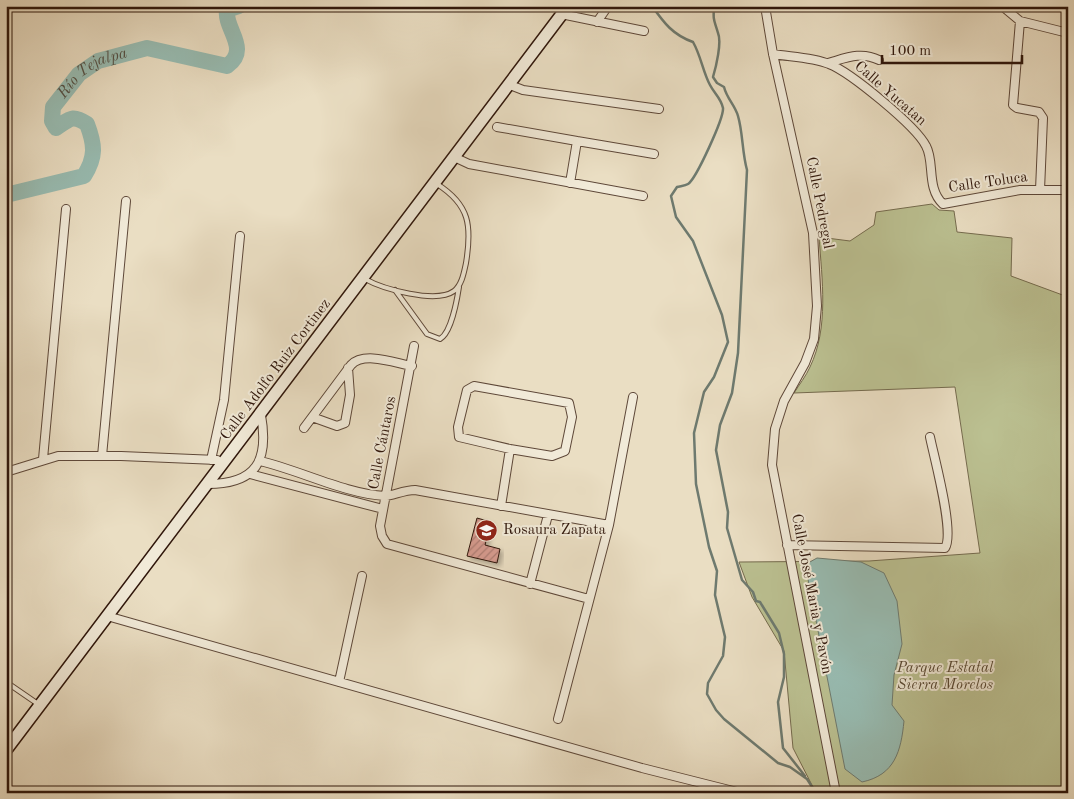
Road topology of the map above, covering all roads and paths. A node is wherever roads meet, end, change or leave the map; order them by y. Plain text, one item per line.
1 (608, 6) edge
2 (766, 6) edge
3 (1002, 6) edge
4 (565, 10) edge
5 (1020, 21) junction
6 (597, 22) junction
7 (644, 31) dead end
8 (1068, 33) edge
9 (773, 54) junction
10 (879, 60) dead end
11 (828, 64) junction
12 (510, 85) junction
13 (659, 109) dead end
14 (497, 127) dead end
15 (578, 141) junction
16 (654, 154) dead end
17 (454, 157) junction
18 (570, 182) junction
19 (434, 183) junction
20 (1040, 190) junction
21 (1068, 190) edge
22 (643, 196) dead end
23 (126, 201) dead end
24 (943, 204) joint
25 (66, 209) dead end
26 (240, 236) dead end
27 (363, 278) junction
28 (460, 286) junction
29 (395, 290) junction
30 (414, 346) dead end
31 (412, 366) junction
32 (348, 368) junction
33 (633, 397) dead end
34 (784, 400) joint
35 (261, 415) junction
36 (312, 417) junction
37 (304, 428) dead end
38 (930, 437) dead end
39 (510, 450) junction
40 (102, 456) junction
41 (43, 459) junction
42 (212, 460) junction
43 (226, 460) junction
44 (260, 461) junction
45 (6, 472) edge
46 (250, 474) junction
47 (208, 484) junction
48 (387, 496) junction
49 (501, 506) junction
50 (383, 509) junction
51 (548, 515) junction
52 (609, 525) junction
53 (787, 545) junction
54 (362, 576) dead end
55 (530, 584) junction
56 (589, 599) junction
57 (106, 616) junction
58 (6, 682) edge
59 (339, 682) junction
60 (40, 705) junction
61 (558, 719) dead end
62 (6, 750) edge
63 (741, 793) edge
64 (836, 793) edge

1 - 6 street
2 - 9 street, Calle Pedregal
3 - 5 street
4 - 6 street
4 - 12 main road, Calle Adolfo Ruiz Cortinez
5 - 8 street
5 - 20 street
6 - 7 street
9 - 11 street, Calle Yucatan
9 - 34 street, Calle Pedregal
10 - 11 street
11 - 24 street, Calle Yucatan
12 - 13 street
12 - 17 main road, Calle Adolfo Ruiz Cortinez
14 - 15 street
15 - 16 street
15 - 18 street
17 - 18 street
17 - 19 main road, Calle Adolfo Ruiz Cortinez
18 - 22 street
19 - 27 main road, Calle Adolfo Ruiz Cortinez
19 - 28 lane
20 - 21 street, Calle Toluca
20 - 24 street, Calle Toluca
23 - 40 street
25 - 41 street
26 - 42 street
27 - 29 lane
27 - 35 main road, Calle Adolfo Ruiz Cortinez
28 - 29 lane
28 - 29 lane
30 - 31 street, Calle Cántaros
31 - 32 street
31 - 48 street, Calle Cántaros
32 - 36 street
32 - 36 street
33 - 52 street
34 - 53 street, Calle José Maria y Pavón
35 - 43 main road, Calle Adolfo Ruiz Cortinez
35 - 44 street
36 - 37 street
38 - 53 street
39 - 39 street
39 - 49 street
40 - 41 street
40 - 42 street
41 - 45 street
42 - 43 street
43 - 47 main road, Calle Adolfo Ruiz Cortinez
44 - 46 street
44 - 48 street
46 - 47 street
46 - 50 street
47 - 57 main road, Calle Adolfo Ruiz Cortinez
48 - 49 street
48 - 50 street, Calle Cántaros
49 - 51 street
50 - 55 street, Calle Cántaros
51 - 52 street
51 - 55 street
52 - 56 street
53 - 64 street, Calle José Maria y Pavón
54 - 59 street
55 - 56 street
56 - 61 street
57 - 59 street
57 - 60 main road, Calle Adolfo Ruiz Cortinez
58 - 60 lane
59 - 63 street
60 - 62 main road, Calle Adolfo Ruiz Cortinez

